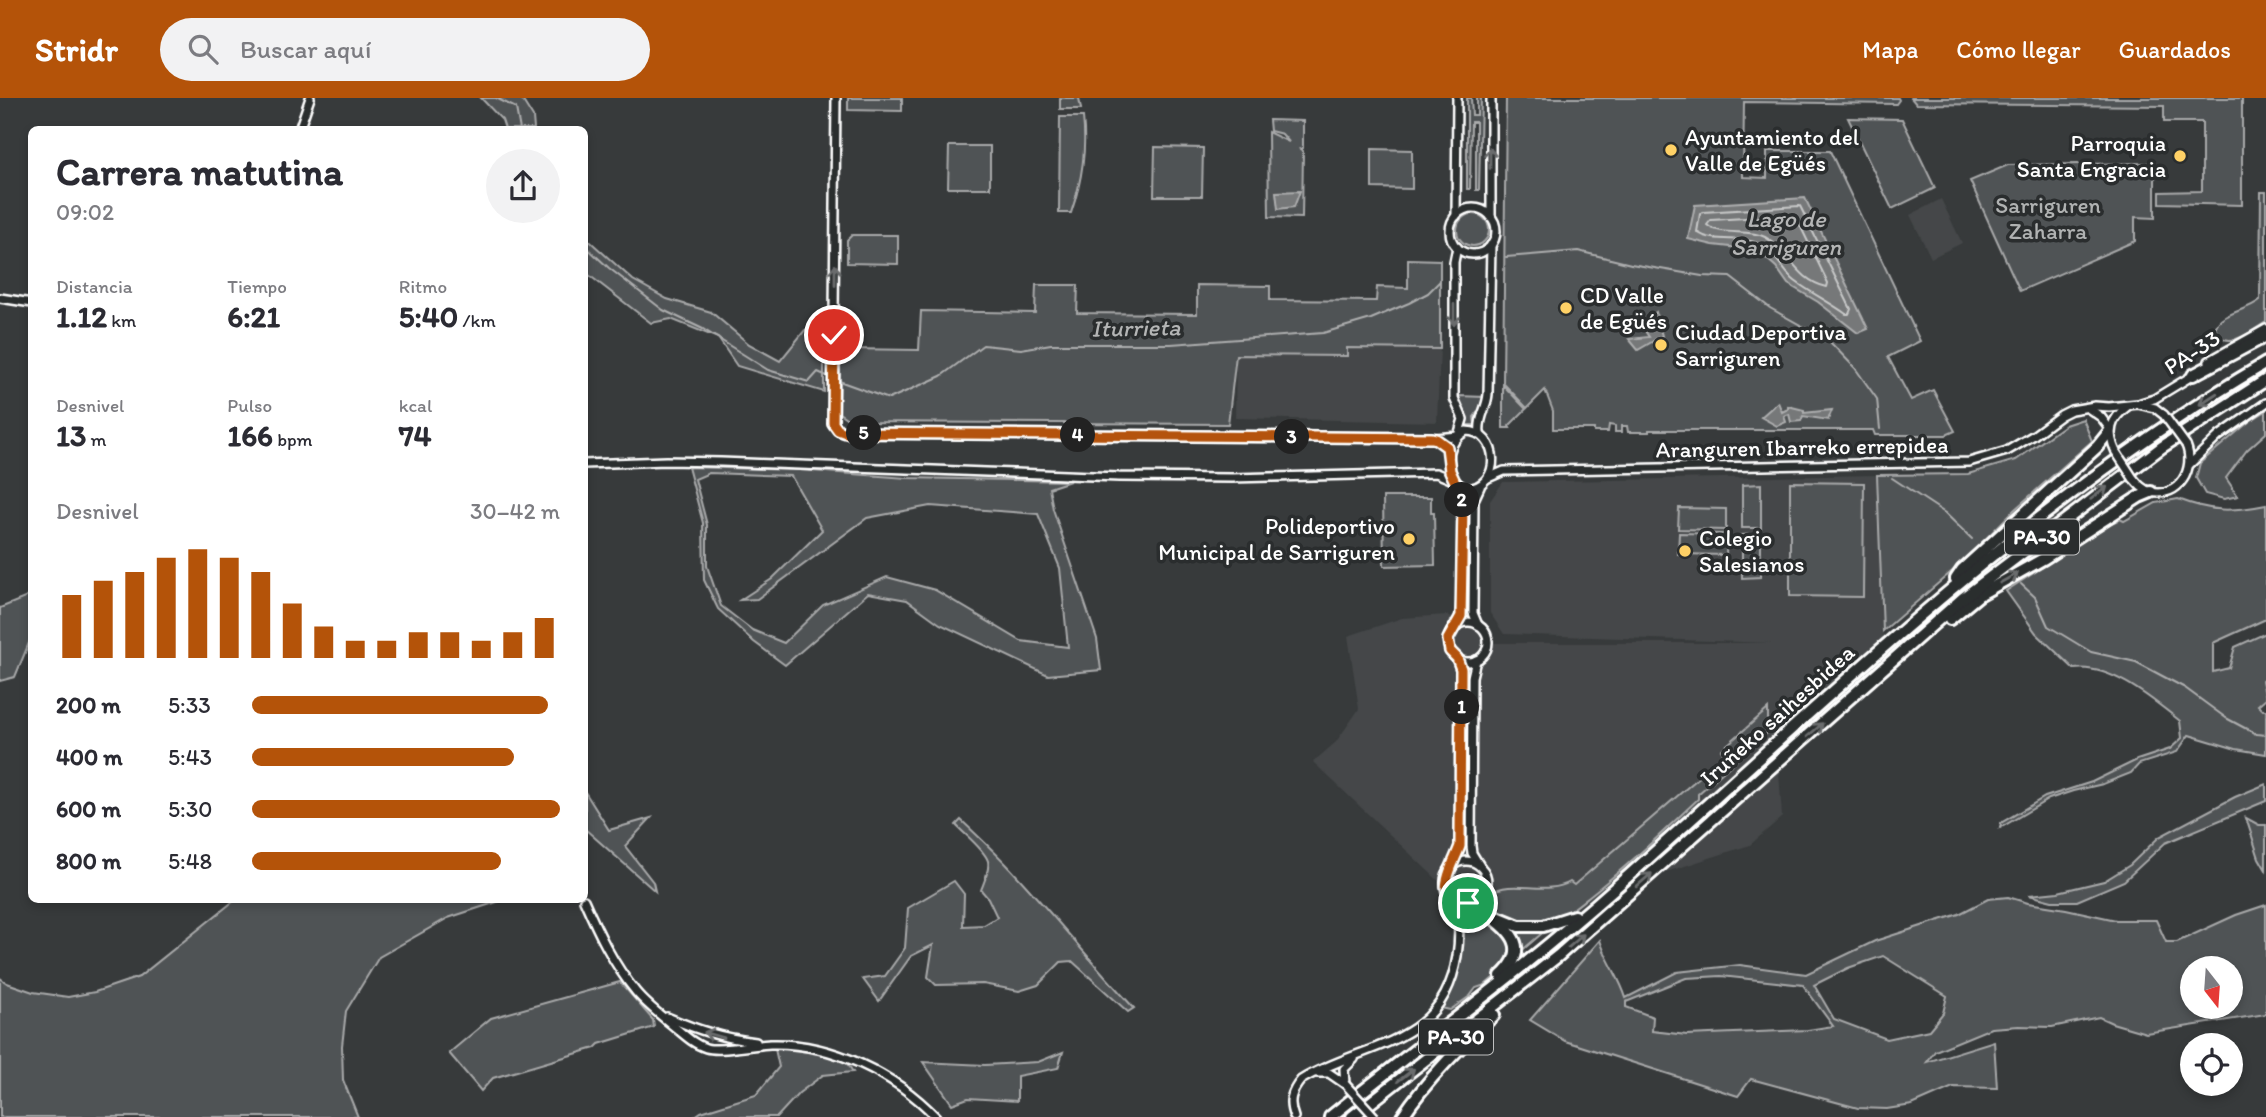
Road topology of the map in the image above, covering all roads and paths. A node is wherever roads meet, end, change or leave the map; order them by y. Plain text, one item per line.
1 (310, 98) edge
2 (836, 98) edge
3 (1457, 98) edge
4 (1491, 98) edge
5 (300, 126) edge
6 (1456, 216) junction
7 (1491, 217) junction
8 (1491, 245) junction
9 (1457, 247) junction
10 (0, 298) edge
11 (28, 302) edge
12 (2266, 329) edge
13 (2266, 336) edge
14 (2266, 363) edge
15 (2193, 375) junction
16 (2264, 382) edge
17 (2266, 403) edge
18 (2138, 404) junction
19 (2129, 406) junction
20 (2088, 408) junction
21 (2110, 430) junction
22 (1480, 433) junction
23 (1458, 436) junction
24 (1436, 439) junction
25 (1492, 459) junction
26 (1448, 460) junction
27 (588, 464) edge
28 (2190, 464) junction
29 (1504, 471) junction
30 (1436, 473) junction
31 (1488, 478) junction
32 (1454, 481) junction
33 (2084, 486) junction
34 (1480, 487) junction
35 (2151, 492) junction
36 (1956, 579) junction
37 (1478, 625) junction
38 (1455, 627) junction
39 (1457, 658) junction
40 (1476, 660) junction
41 (1839, 709) junction
42 (1452, 866) junction
43 (1480, 866) junction
44 (1485, 892) junction
45 (1451, 897) junction
46 (585, 903) edge
47 (1469, 903) junction
48 (1574, 916) junction
49 (1459, 920) junction
50 (1558, 956) junction
51 (1501, 976) junction
52 (660, 1015) junction
53 (770, 1044) junction
54 (1357, 1056) junction
55 (1309, 1074) junction
56 (1345, 1084) junction
57 (936, 1117) edge
58 (1294, 1117) edge
59 (1323, 1117) edge
60 (1330, 1117) edge
61 (1352, 1117) edge
62 (1375, 1117) edge
63 (1402, 1117) edge

1 - 5 street
24 -> 2 street
3 - 6 street
7 -> 4 street
6 - 7 street
6 - 9 street
7 - 8 street
8 - 9 street
8 - 22 street
9 -> 23 street
10 - 11 street
12 - 15 street, PA-33
13 - 15 highway
14 -> 33 highway, Iruñeko saihesbidea / PA-30
15 - 18 street, PA-33
41 -> 16 highway, Iruñeko saihesbidea / PA-30
17 - 28 street
18 - 19 street
18 - 28 street, bridge
19 - 20 street, Aranguren Ibarreko errepidea
19 - 21 street
20 - 21 street
20 - 29 street, Aranguren Ibarreko errepidea
21 - 35 street, bridge
21 - 36 highway
22 - 23 street
22 - 25 street
23 - 24 street
23 - 26 street
24 - 26 street
25 - 29 street
25 - 31 street
26 - 30 street
26 - 32 street
27 - 30 street
28 - 35 street
29 - 31 street
30 - 32 street
31 - 34 street
32 - 34 street
32 - 38 street
33 - 36 highway
33 - 60 highway, Iruñeko saihesbidea / PA-30
34 - 37 street
41 -> 35 highway
36 - 48 highway
37 - 38 street
37 - 40 street
38 - 39 street
39 - 40 street
39 - 42 street
40 - 43 street
50 -> 41 highway, Iruñeko saihesbidea / PA-30
42 - 43 street
42 - 45 street
43 - 44 street
44 - 47 street
44 - 48 highway
45 - 47 street
45 - 49 street
46 - 52 street
47 - 49 street
47 - 51 highway
48 - 51 highway
49 - 54 street
61 -> 50 highway, Iruñeko saihesbidea / PA-30
50 - 63 highway
51 - 59 highway
53 -> 52 street
52 - 53 street
53 - 57 street
54 - 55 street
54 - 56 street
55 - 56 street
55 - 58 street
56 - 62 street, bridge

